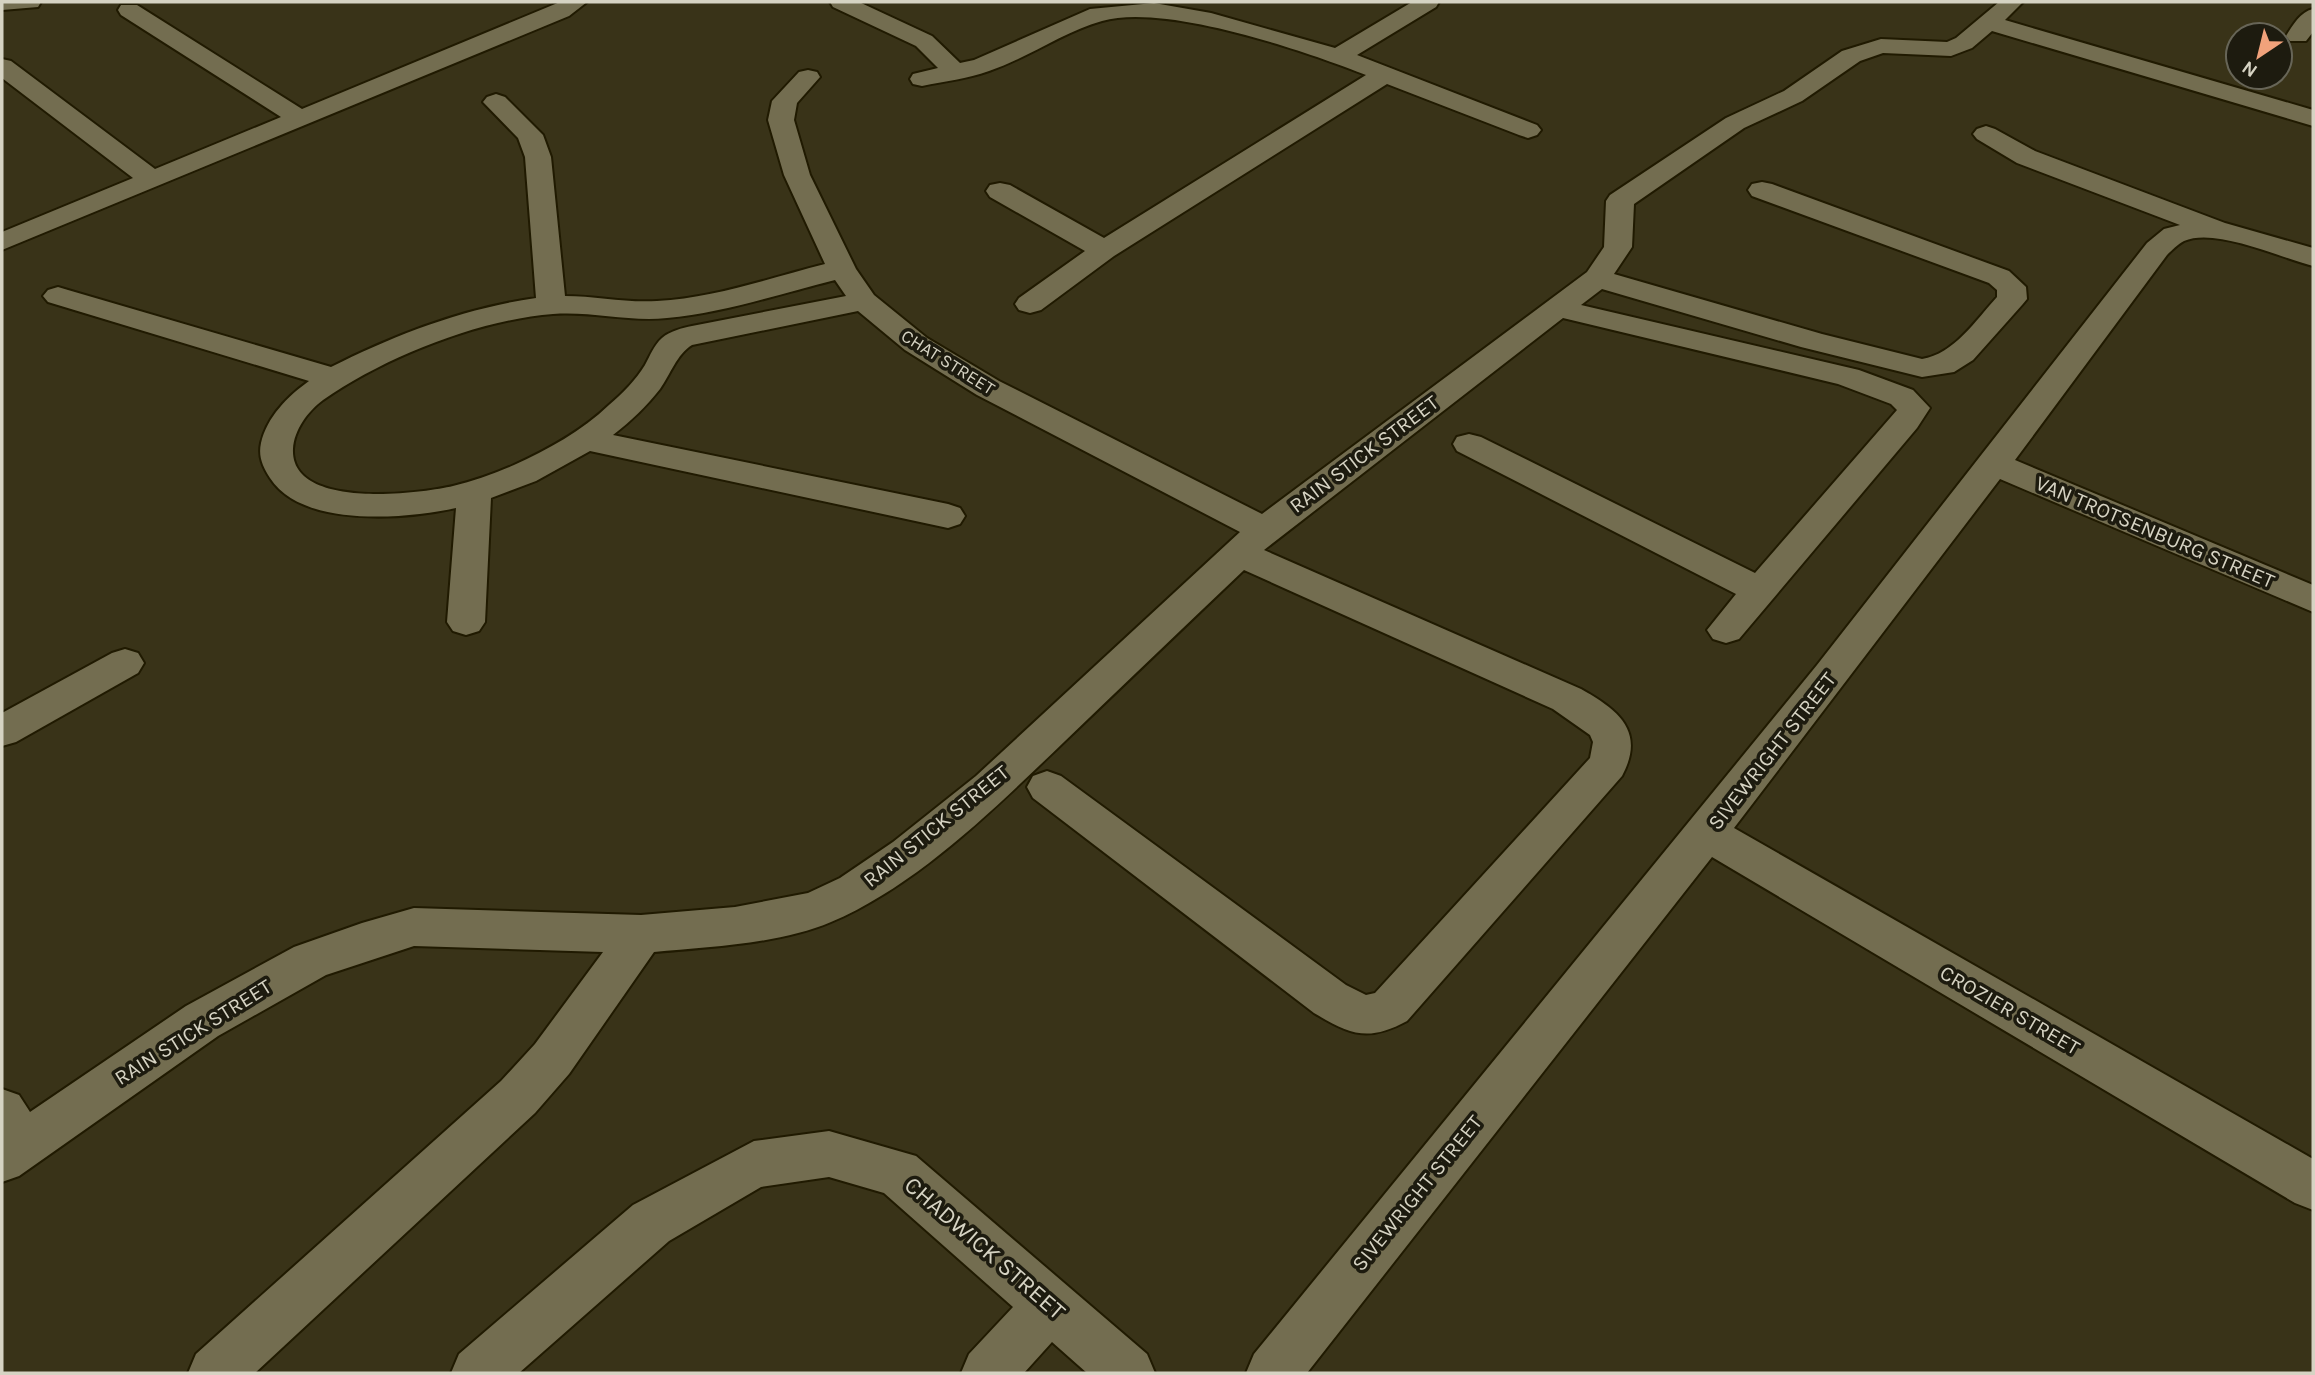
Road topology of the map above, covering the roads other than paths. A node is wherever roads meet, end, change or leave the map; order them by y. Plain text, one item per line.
1 (30, 2) edge
2 (576, 2) edge
3 (841, 2) edge
4 (1427, 2) edge
5 (2012, 2) edge
6 (2, 3) edge
7 (128, 10) dead end
8 (2313, 16) edge
9 (1988, 22) junction
10 (2298, 36) dead end
11 (1338, 56) junction
12 (2, 66) edge
13 (957, 73) junction
14 (1384, 75) junction
15 (808, 77) dead end
16 (922, 79) dead end
17 (496, 102) dead end
18 (2313, 118) edge
19 (301, 119) junction
20 (1528, 130) dead end
21 (1986, 134) dead end
22 (152, 180) junction
23 (1762, 190) dead end
24 (1000, 191) dead end
25 (2229, 233) junction
26 (2, 242) edge
27 (1104, 250) junction
28 (2313, 257) edge
29 (842, 269) junction
30 (1597, 278) junction
31 (776, 286) junction
32 (58, 296) dead end
33 (864, 301) junction
34 (1030, 304) dead end
35 (551, 305) junction
36 (1557, 308) junction
37 (791, 316) junction
38 (333, 378) junction
39 (585, 440) junction
40 (1469, 444) dead end
41 (1996, 465) junction
42 (474, 490) junction
43 (948, 516) dead end
44 (1251, 541) junction
45 (1759, 590) junction
46 (2313, 599) edge
47 (466, 622) dead end
48 (1726, 630) dead end
49 (125, 663) dead end
50 (2, 732) edge
51 (1047, 787) dead end
52 (1707, 833) junction
53 (641, 934) junction
54 (9, 1138) edge
55 (2313, 1186) edge
56 (1051, 1304) junction
57 (215, 1373) edge
58 (478, 1373) edge
59 (988, 1373) edge
60 (1128, 1373) edge
61 (1273, 1373) edge

1 - 6 street
2 - 19 street
3 - 13 street
4 - 11 street
5 - 9 street
7 - 19 street
8 - 10 street
9 - 18 street
9 - 30 street, RAIN STICK STREET
11 - 13 street
11 - 14 street
12 - 22 street
13 - 16 street
14 - 20 street
14 - 27 street
15 - 29 street, CHAT STREET
17 - 35 street
19 - 22 street
21 - 25 street
22 - 26 street
23 - 30 street
24 - 27 street
25 - 28 street, SIVEWRIGHT STREET
25 - 41 street, SIVEWRIGHT STREET
27 - 34 street
29 - 31 street
29 - 33 street, CHAT STREET
30 - 36 street, RAIN STICK STREET
31 - 35 street
31 - 37 street
32 - 38 street
33 - 37 street
33 - 44 street, CHAT STREET
35 - 38 street
36 - 44 street, RAIN STICK STREET
36 - 45 street
37 - 39 street
38 - 42 street
39 - 42 street
39 - 43 street
40 - 45 street
41 - 46 street, VAN TROTSENBURG STREET
41 - 52 street, SIVEWRIGHT STREET
42 - 47 street
44 - 51 street, CHAT STREET
44 - 53 street, RAIN STICK STREET
45 - 48 street
49 - 50 street
52 - 55 street, CROZIER STREET
52 - 61 street, SIVEWRIGHT STREET
53 - 54 street, RAIN STICK STREET
53 - 57 street
56 - 58 street, CHADWICK STREET
56 - 59 street
56 - 60 street, CHADWICK STREET

